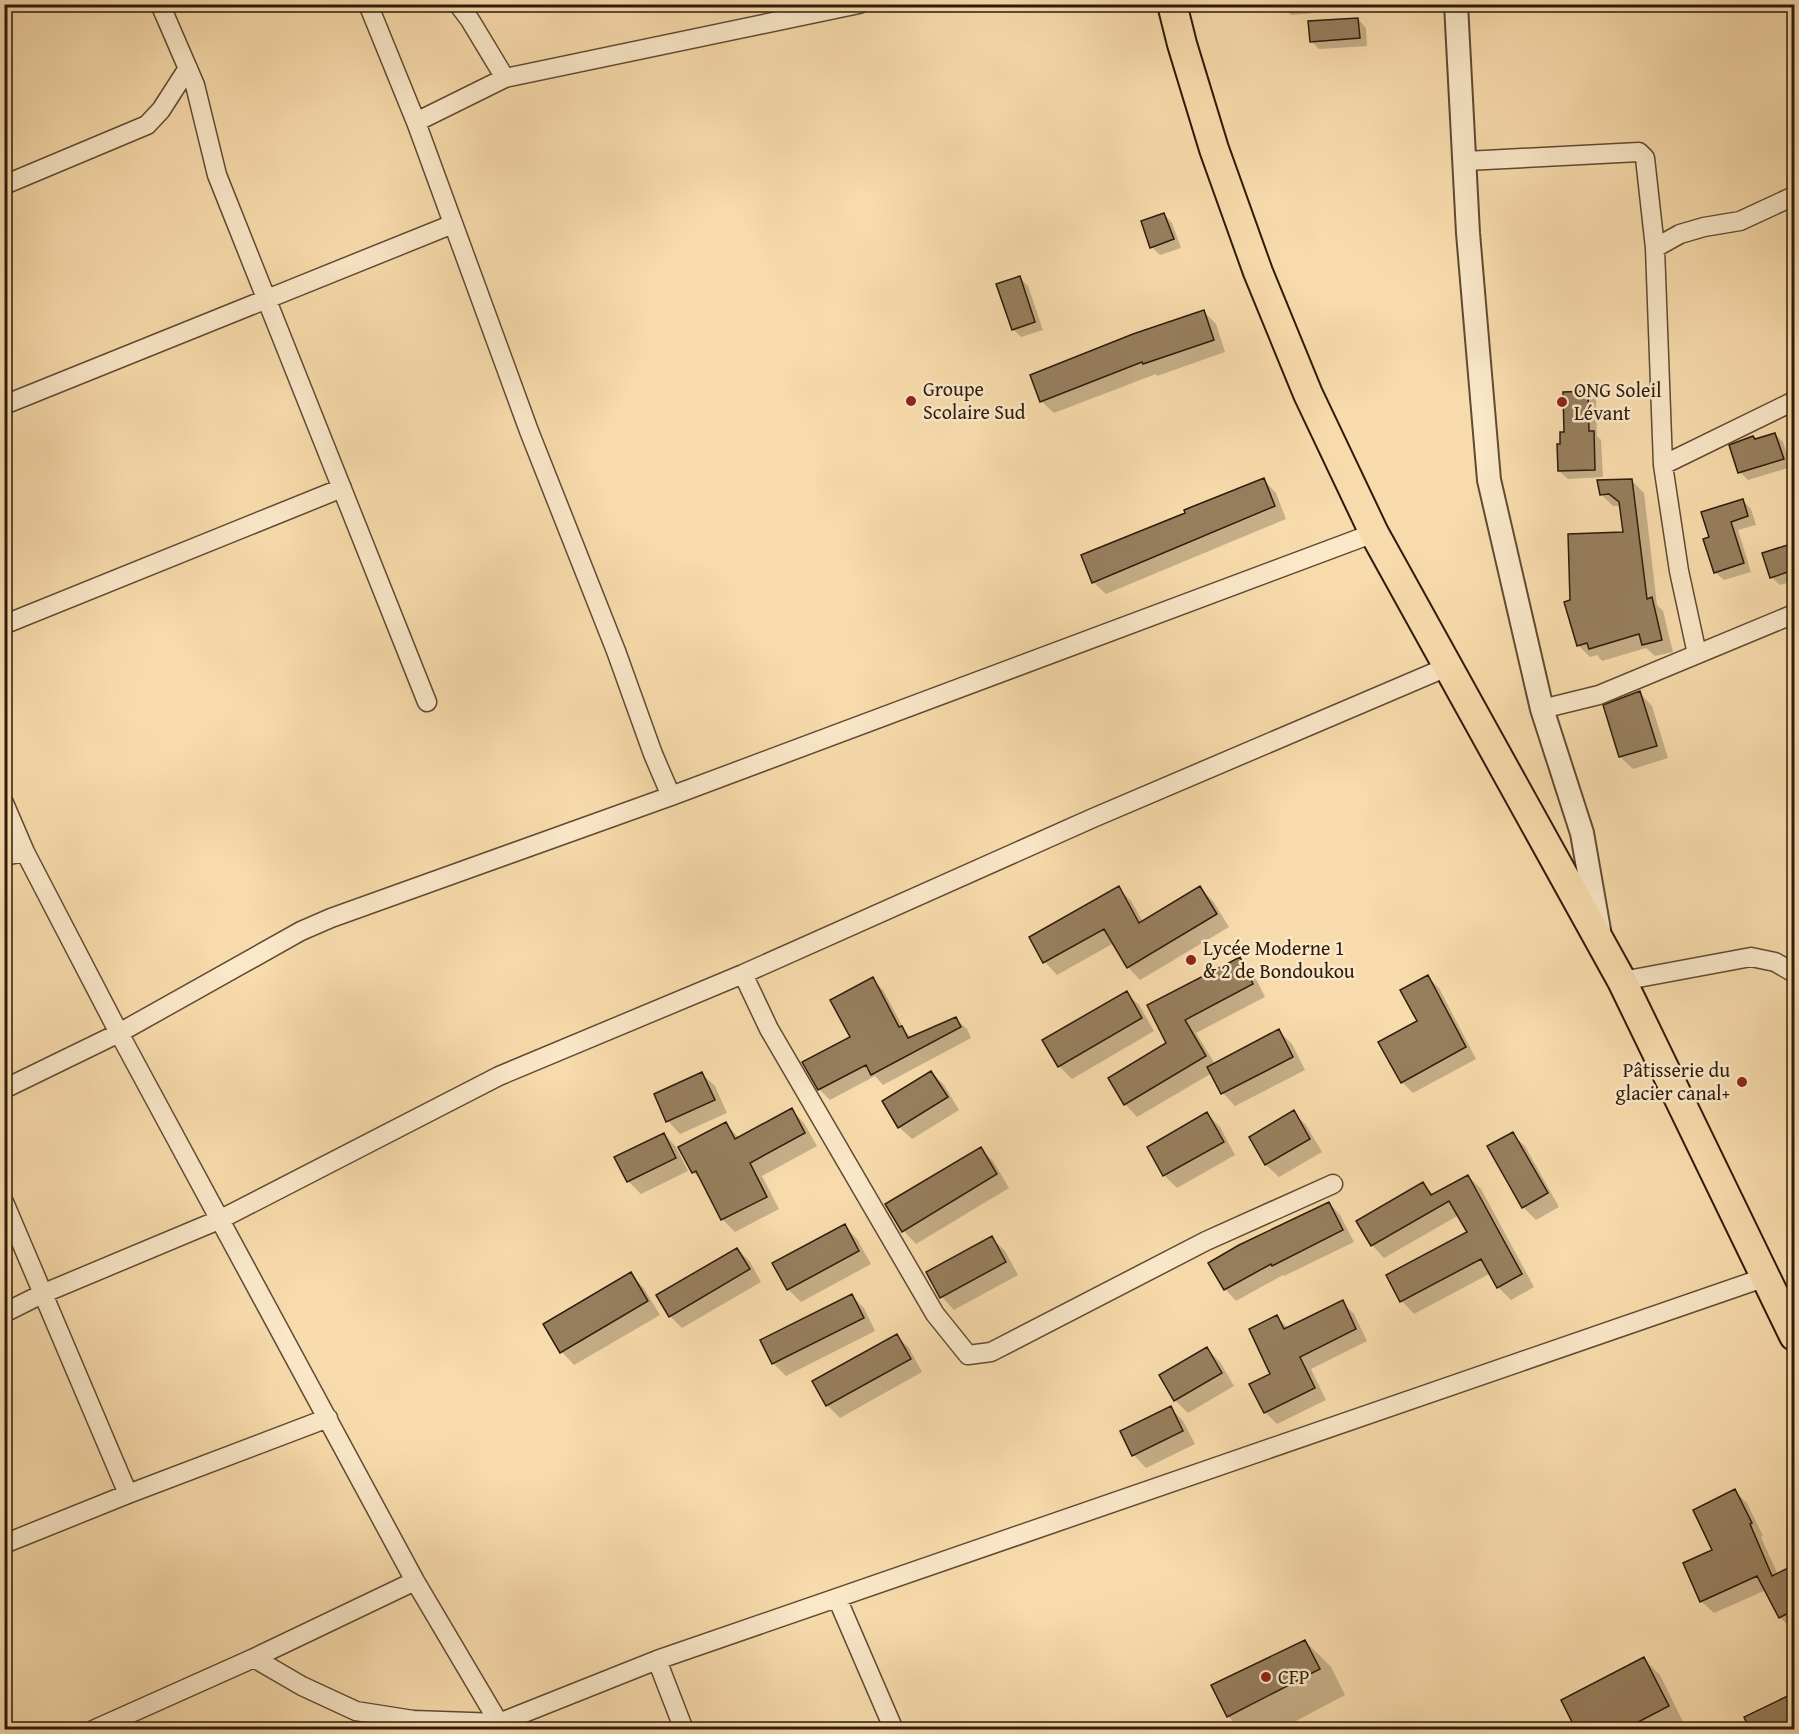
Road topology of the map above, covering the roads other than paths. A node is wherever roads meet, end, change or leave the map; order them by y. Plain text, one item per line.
1 (160, 4) edge
2 (368, 4) edge
3 (458, 4) edge
4 (859, 4) edge
5 (1172, 4) edge
6 (1456, 4) edge
7 (188, 68) junction
8 (506, 78) junction
9 (416, 122) junction
10 (1466, 161) junction
11 (4, 185) edge
12 (1794, 196) edge
13 (453, 224) junction
14 (1654, 248) junction
15 (268, 300) junction
16 (1794, 401) edge
17 (4, 405) edge
18 (1663, 465) junction
19 (342, 488) junction
20 (1374, 533) junction
21 (1794, 614) edge
22 (8, 622) dead end
23 (1698, 654) junction
24 (1447, 667) junction
25 (428, 702) dead end
26 (1542, 709) junction
27 (671, 796) junction
28 (4, 803) edge
29 (25, 852) junction
30 (4, 856) edge
31 (1602, 945) junction
32 (1794, 973) edge
33 (743, 974) junction
34 (1622, 981) junction
35 (118, 1033) junction
36 (4, 1089) edge
37 (1334, 1184) dead end
38 (4, 1202) edge
39 (221, 1219) junction
40 (1767, 1277) junction
41 (42, 1294) junction
42 (4, 1313) edge
43 (1794, 1336) edge
44 (328, 1418) junction
45 (128, 1494) junction
46 (4, 1544) edge
47 (415, 1581) junction
48 (837, 1598) junction
49 (254, 1658) junction
50 (657, 1660) junction
51 (498, 1726) edge
52 (93, 1730) edge
53 (684, 1730) edge
54 (894, 1730) edge

1 - 7 street
2 - 9 street
3 - 8 street
4 - 8 street
5 - 20 main road
6 - 10 street
7 - 11 street
7 - 15 street
8 - 9 street
9 - 13 street
10 - 14 street
10 - 26 street
12 - 14 street
13 - 15 street
13 - 27 street
14 - 18 street
15 - 17 street
15 - 19 street
16 - 18 street
18 - 23 street
19 - 22 street
19 - 25 street
20 - 24 main road
20 - 27 street
21 - 23 street
23 - 26 street
24 - 31 main road
24 - 33 street
26 - 31 street
27 - 35 street
28 - 29 street
29 - 30 street
29 - 35 street
31 - 34 main road
32 - 34 street
33 - 37 street
33 - 39 street
34 - 40 main road
35 - 36 street
35 - 39 street
38 - 41 street
39 - 41 street
39 - 44 street
40 - 43 main road
40 - 48 street
41 - 42 street
41 - 45 street
44 - 45 street
44 - 47 street
45 - 46 street
47 - 49 street
47 - 51 street
48 - 50 street
48 - 54 street
49 - 51 street
49 - 52 street
50 - 51 street
50 - 53 street

